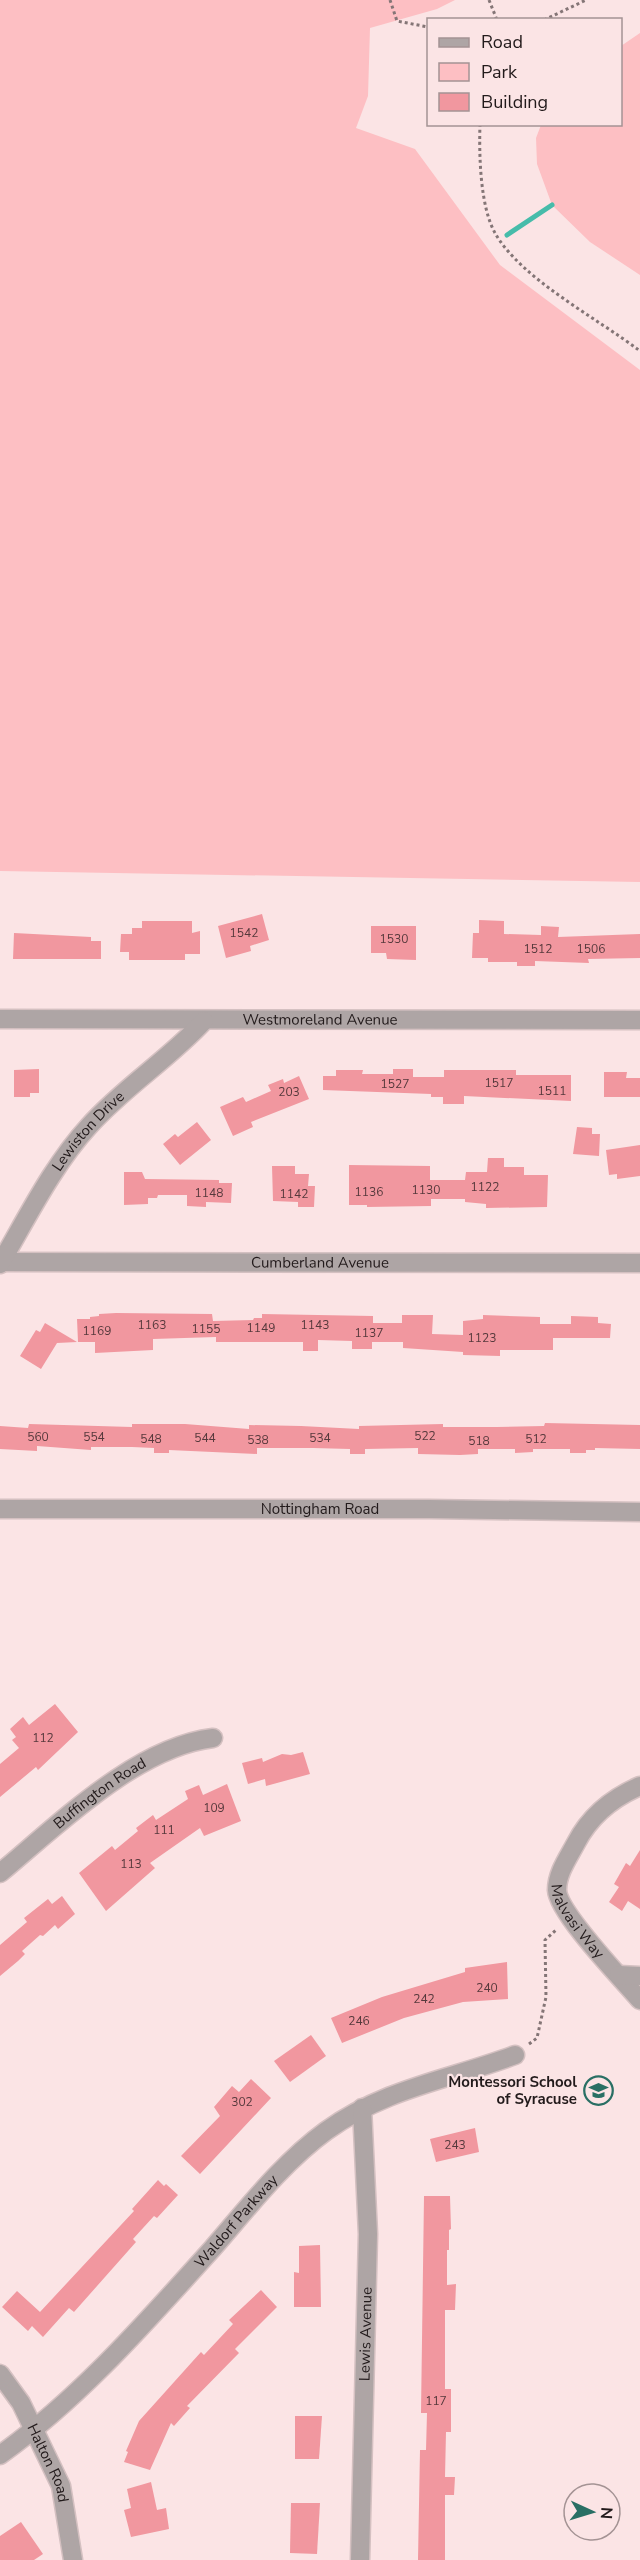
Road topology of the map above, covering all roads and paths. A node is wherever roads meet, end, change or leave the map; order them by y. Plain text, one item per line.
1 (390, 0) edge
2 (489, 0) edge
3 (586, 0) edge
4 (496, 18) edge
5 (548, 18) edge
6 (427, 27) edge
7 (480, 126) edge
8 (640, 351) edge
9 (0, 1019) edge
10 (640, 1020) edge
11 (204, 1021) junction
12 (0, 1263) edge
13 (640, 1263) edge
14 (0, 1509) edge
15 (640, 1512) edge
16 (213, 1738) dead end
17 (640, 1786) edge
18 (0, 1874) edge
19 (569, 1917) junction
20 (619, 1975) junction
21 (640, 1976) edge
22 (640, 2000) edge
23 (515, 2055) joint
24 (362, 2108) junction
25 (0, 2374) edge
26 (35, 2430) junction
27 (0, 2455) edge
28 (73, 2560) edge
29 (360, 2560) edge

1 - 6 path
2 - 4 path
3 - 5 path
7 - 8 path
9 - 11 street, Westmoreland Avenue
10 - 11 street, Westmoreland Avenue
11 - 12 street, Lewiston Drive
12 - 13 street, Cumberland Avenue
14 - 15 street, Nottingham Road
16 - 18 street, Buffington Road
17 - 19 street, Malvasi Way
19 - 20 street, Malvasi Way
19 - 23 path
20 - 21 street
20 - 22 street, Malvasi Way
23 - 24 street, Waldorf Parkway
24 - 26 street, Waldorf Parkway
24 - 29 street, Lewis Avenue
25 - 26 street, Halton Road
26 - 27 street, Waldorf Parkway
26 - 28 street, Halton Road

